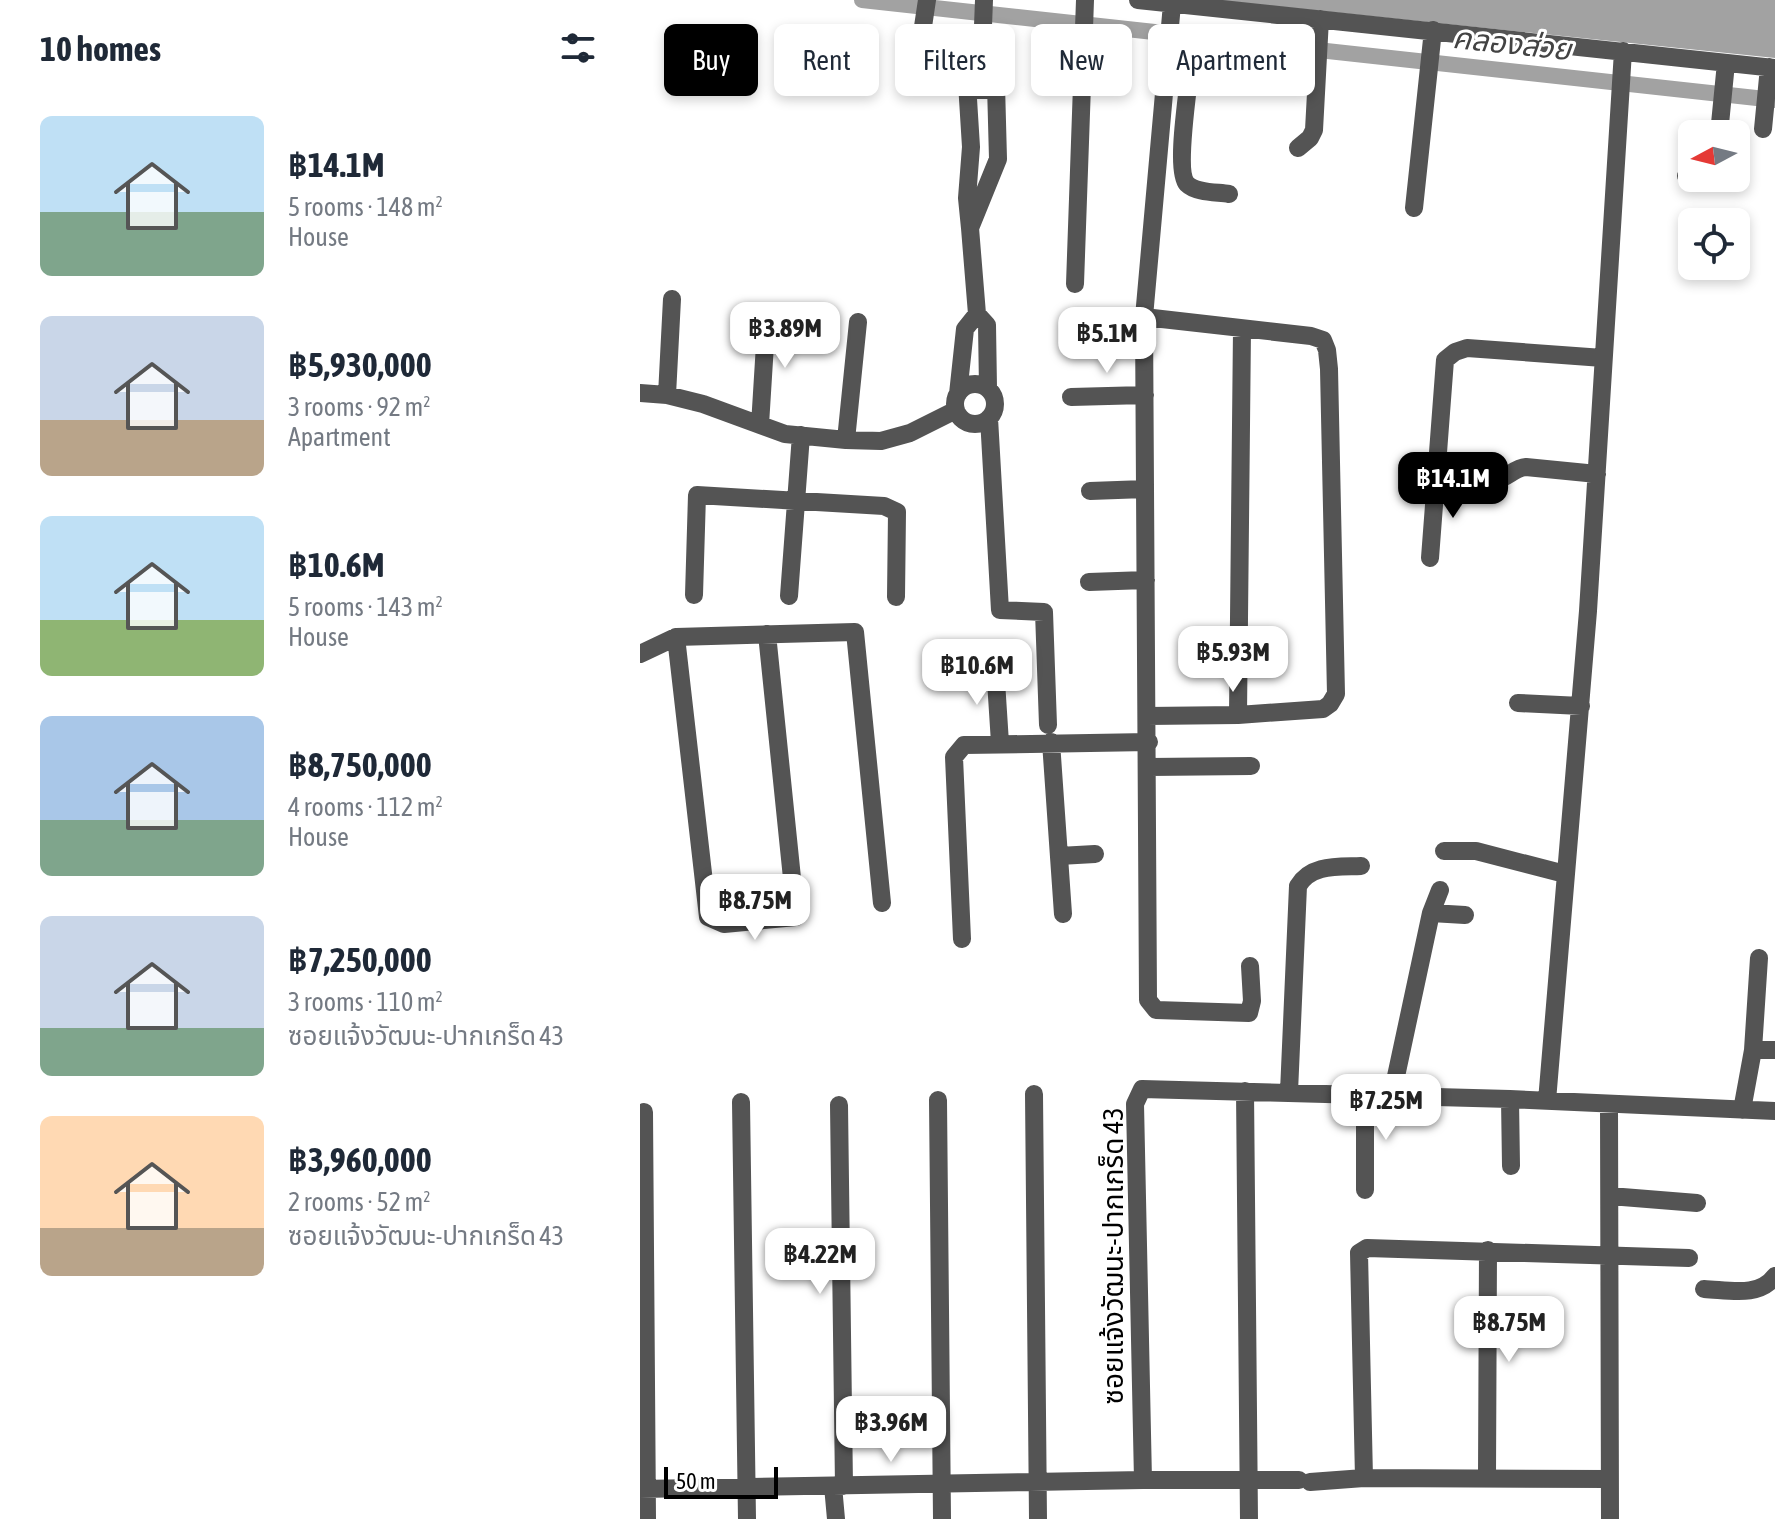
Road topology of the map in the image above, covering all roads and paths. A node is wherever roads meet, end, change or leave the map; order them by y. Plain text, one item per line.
1 (927, 0) edge
2 (984, 0) edge
3 (1138, 0) edge
4 (1085, 5) edge
5 (1171, 12) junction
6 (924, 24) edge
7 (983, 24) edge
8 (1170, 24) edge
9 (1320, 26) junction
10 (1432, 38) junction
11 (1622, 59) junction
12 (1772, 68) edge
13 (1725, 70) junction
14 (968, 96) edge
15 (996, 96) edge
16 (1164, 96) edge
17 (1188, 96) edge
18 (1720, 120) edge
19 (1763, 129) dead end
20 (1298, 148) dead end
21 (1229, 194) dead end
22 (1414, 208) dead end
23 (970, 228) junction
24 (1075, 284) dead end
25 (672, 299) dead end
26 (767, 312) dead end
27 (977, 314) junction
28 (1144, 317) junction
29 (858, 322) dead end
30 (1242, 329) junction
31 (1603, 358) junction
32 (988, 388) junction
33 (640, 393) edge
34 (667, 395) junction
35 (1145, 395) junction
36 (1071, 397) dead end
37 (957, 402) junction
38 (989, 418) junction
39 (760, 425) junction
40 (801, 435) junction
41 (846, 440) junction
42 (1597, 474) junction
43 (1435, 478) junction
44 (1145, 489) junction
45 (1090, 491) dead end
46 (796, 501) junction
47 (1430, 558) dead end
48 (1146, 580) junction
49 (1089, 582) dead end
50 (694, 595) dead end
51 (789, 596) dead end
52 (896, 597) dead end
53 (767, 634) junction
54 (676, 637) junction
55 (640, 654) edge
56 (950, 674) dead end
57 (1518, 703) dead end
58 (1581, 706) junction
59 (1238, 715) junction
60 (1147, 716) junction
61 (1050, 733) junction
62 (1149, 742) junction
63 (1000, 743) junction
64 (1251, 766) dead end
65 (1149, 767) junction
66 (1444, 851) dead end
67 (1095, 854) dead end
68 (1059, 856) junction
69 (1361, 866) dead end
70 (1565, 874) junction
71 (1440, 890) dead end
72 (882, 903) dead end
73 (1431, 913) junction
74 (1063, 914) dead end
75 (1465, 915) dead end
76 (962, 939) dead end
77 (1759, 958) dead end
78 (1250, 966) dead end
79 (1753, 1050) junction
80 (1775, 1050) edge
81 (1245, 1091) junction
82 (1289, 1092) junction
83 (1034, 1094) dead end
84 (1365, 1094) junction
85 (1392, 1095) junction
86 (1510, 1099) junction
87 (938, 1100) dead end
88 (1547, 1101) junction
89 (741, 1102) dead end
90 (1609, 1104) junction
91 (839, 1105) dead end
92 (1742, 1110) junction
93 (1775, 1111) edge
94 (644, 1112) dead end
95 (1511, 1166) dead end
96 (1365, 1190) dead end
97 (1610, 1196) junction
98 (1697, 1203) dead end
99 (1488, 1250) junction
100 (1609, 1256) junction
101 (1689, 1258) dead end
102 (1775, 1276) edge
103 (1704, 1289) dead end
104 (1487, 1477) junction
105 (1364, 1478) junction
106 (1609, 1479) junction
107 (1143, 1480) junction
108 (1248, 1480) junction
109 (1036, 1482) junction
110 (941, 1484) junction
111 (838, 1486) junction
112 (643, 1489) edge
113 (745, 1489) junction
114 (647, 1519) edge
115 (747, 1519) edge
116 (836, 1519) edge
117 (942, 1519) edge
118 (1038, 1519) edge
119 (1249, 1519) edge
120 (1610, 1519) edge

1 - 6 street
2 - 7 street
3 - 5 street
4 - 24 street
5 - 8 street
5 - 9 street
9 - 10 street
9 - 20 street
10 - 11 street
10 - 22 street
11 - 13 street
11 - 31 street
12 - 13 street
12 - 19 street
13 - 18 street
14 - 23 street
15 - 23 street
16 - 28 street
17 - 21 street
23 - 27 street
25 - 34 street
26 - 39 street
27 - 32 street
27 - 37 street
28 - 30 street
28 - 35 street
29 - 41 street
30 - 59 street
30 - 59 street
31 - 42 street
31 - 43 street
32 - 37 street
32 - 38 street
33 - 34 street
34 - 39 street
35 - 36 street
35 - 44 street
37 - 38 street
37 - 41 street
38 - 61 street
39 - 40 street
40 - 41 street
40 - 46 street
42 - 43 street
42 - 58 street
43 - 47 street
44 - 45 street
44 - 48 street
46 - 50 street
46 - 51 street
46 - 52 street
48 - 49 street
48 - 60 street
53 - 54 street
53 - 54 street
53 - 72 street
54 - 55 street
56 - 63 street
57 - 58 street
58 - 70 street
59 - 60 street
60 - 62 street
61 - 62 street
61 - 63 street
61 - 68 street
62 - 65 street
63 - 76 street
64 - 65 street
65 - 78 street
66 - 70 street
67 - 68 street
68 - 74 street
69 - 82 street
70 - 88 street
71 - 73 street
73 - 75 street
73 - 85 street
77 - 79 street
79 - 80 street
79 - 92 street
81 - 82 street, ซอยแจ้งวัฒนะ-ปากเกร็ด 43
81 - 107 street, ซอยแจ้งวัฒนะ-ปากเกร็ด 43
81 - 108 street
82 - 84 street, ซอยแจ้งวัฒนะ-ปากเกร็ด 43
83 - 109 street
84 - 85 street, ซอยแจ้งวัฒนะ-ปากเกร็ด 43
84 - 96 street
85 - 86 street, ซอยแจ้งวัฒนะ-ปากเกร็ด 43
86 - 88 street, ซอยแจ้งวัฒนะ-ปากเกร็ด 43
86 - 95 street
87 - 110 street
88 - 90 street, ซอยแจ้งวัฒนะ-ปากเกร็ด 43
89 - 113 street
90 - 92 street, ซอยแจ้งวัฒนะ-ปากเกร็ด 43
90 - 97 street
91 - 111 street
92 - 93 street, ซอยแจ้งวัฒนะ-ปากเกร็ด 43
94 - 112 street
97 - 98 street
97 - 100 street
99 - 100 street
99 - 104 street
99 - 105 street
100 - 101 street
100 - 106 street
102 - 103 street
104 - 105 street
104 - 106 street
105 - 108 street
106 - 120 street
107 - 108 street
107 - 109 street
108 - 119 street
109 - 110 street
109 - 118 street
110 - 111 street
110 - 117 street
111 - 113 street
111 - 116 street
112 - 113 street
112 - 114 street
113 - 115 street

